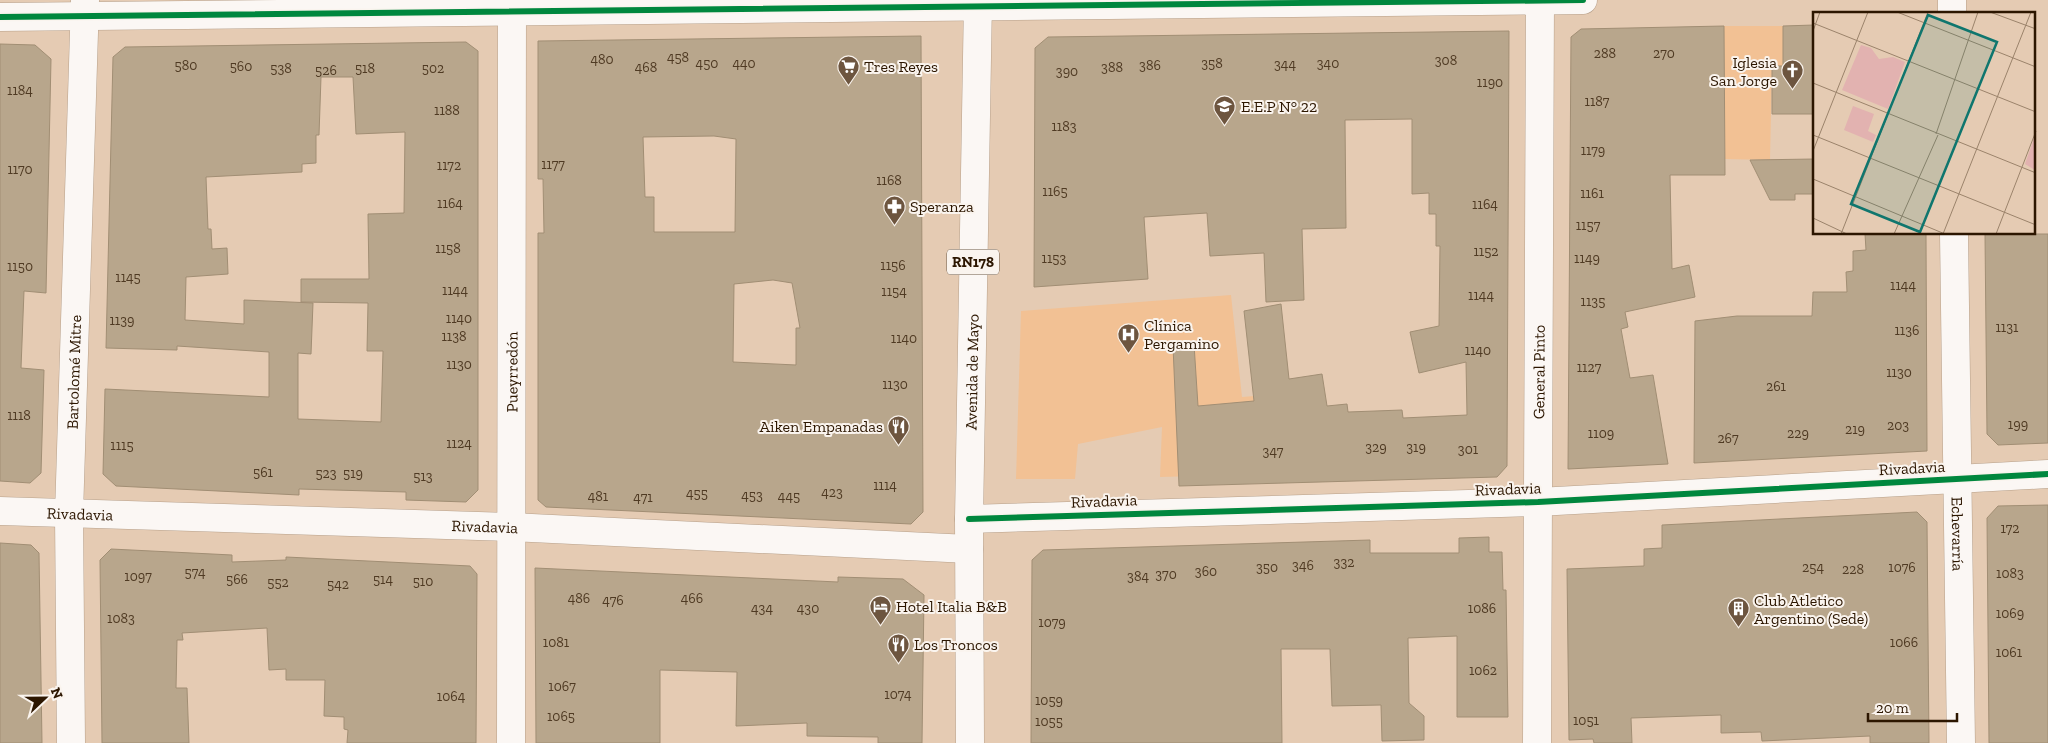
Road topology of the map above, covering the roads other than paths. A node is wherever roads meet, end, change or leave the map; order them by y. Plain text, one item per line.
1 (1540, 0) edge
2 (1583, 0) edge
3 (978, 3) edge
4 (512, 5) edge
5 (85, 8) edge
6 (0, 17) edge
7 (1954, 235) edge
8 (2048, 474) edge
9 (1957, 480) junction
10 (1538, 502) junction
11 (0, 511) edge
12 (69, 514) junction
13 (969, 518) junction
14 (511, 527) junction
15 (969, 549) junction
16 (71, 743) edge
17 (511, 743) edge
18 (970, 743) edge
19 (1537, 743) edge
20 (1961, 743) edge

1 - 2 street
1 - 3 street
1 - 10 street, General Pinto
3 - 4 street
3 - 13 street, Avenida de Mayo / RN178
4 - 5 street
4 - 14 street, Pueyrredón
5 - 6 street
5 - 12 street, Bartolomé Mitre
7 - 9 street, Echevarría
8 - 9 street, Rivadavia
9 - 10 street, Rivadavia
9 - 20 street, Echevarría
10 - 13 street, Rivadavia
10 - 19 street, General Pinto
11 - 12 street, Rivadavia
12 - 14 street, Rivadavia
12 - 16 street, Bartolomé Mitre
13 - 15 street, Avenida de Mayo / RN178
14 - 15 street, Rivadavia
14 - 17 street, Pueyrredón
15 - 18 street, Avenida de Mayo / RN178

